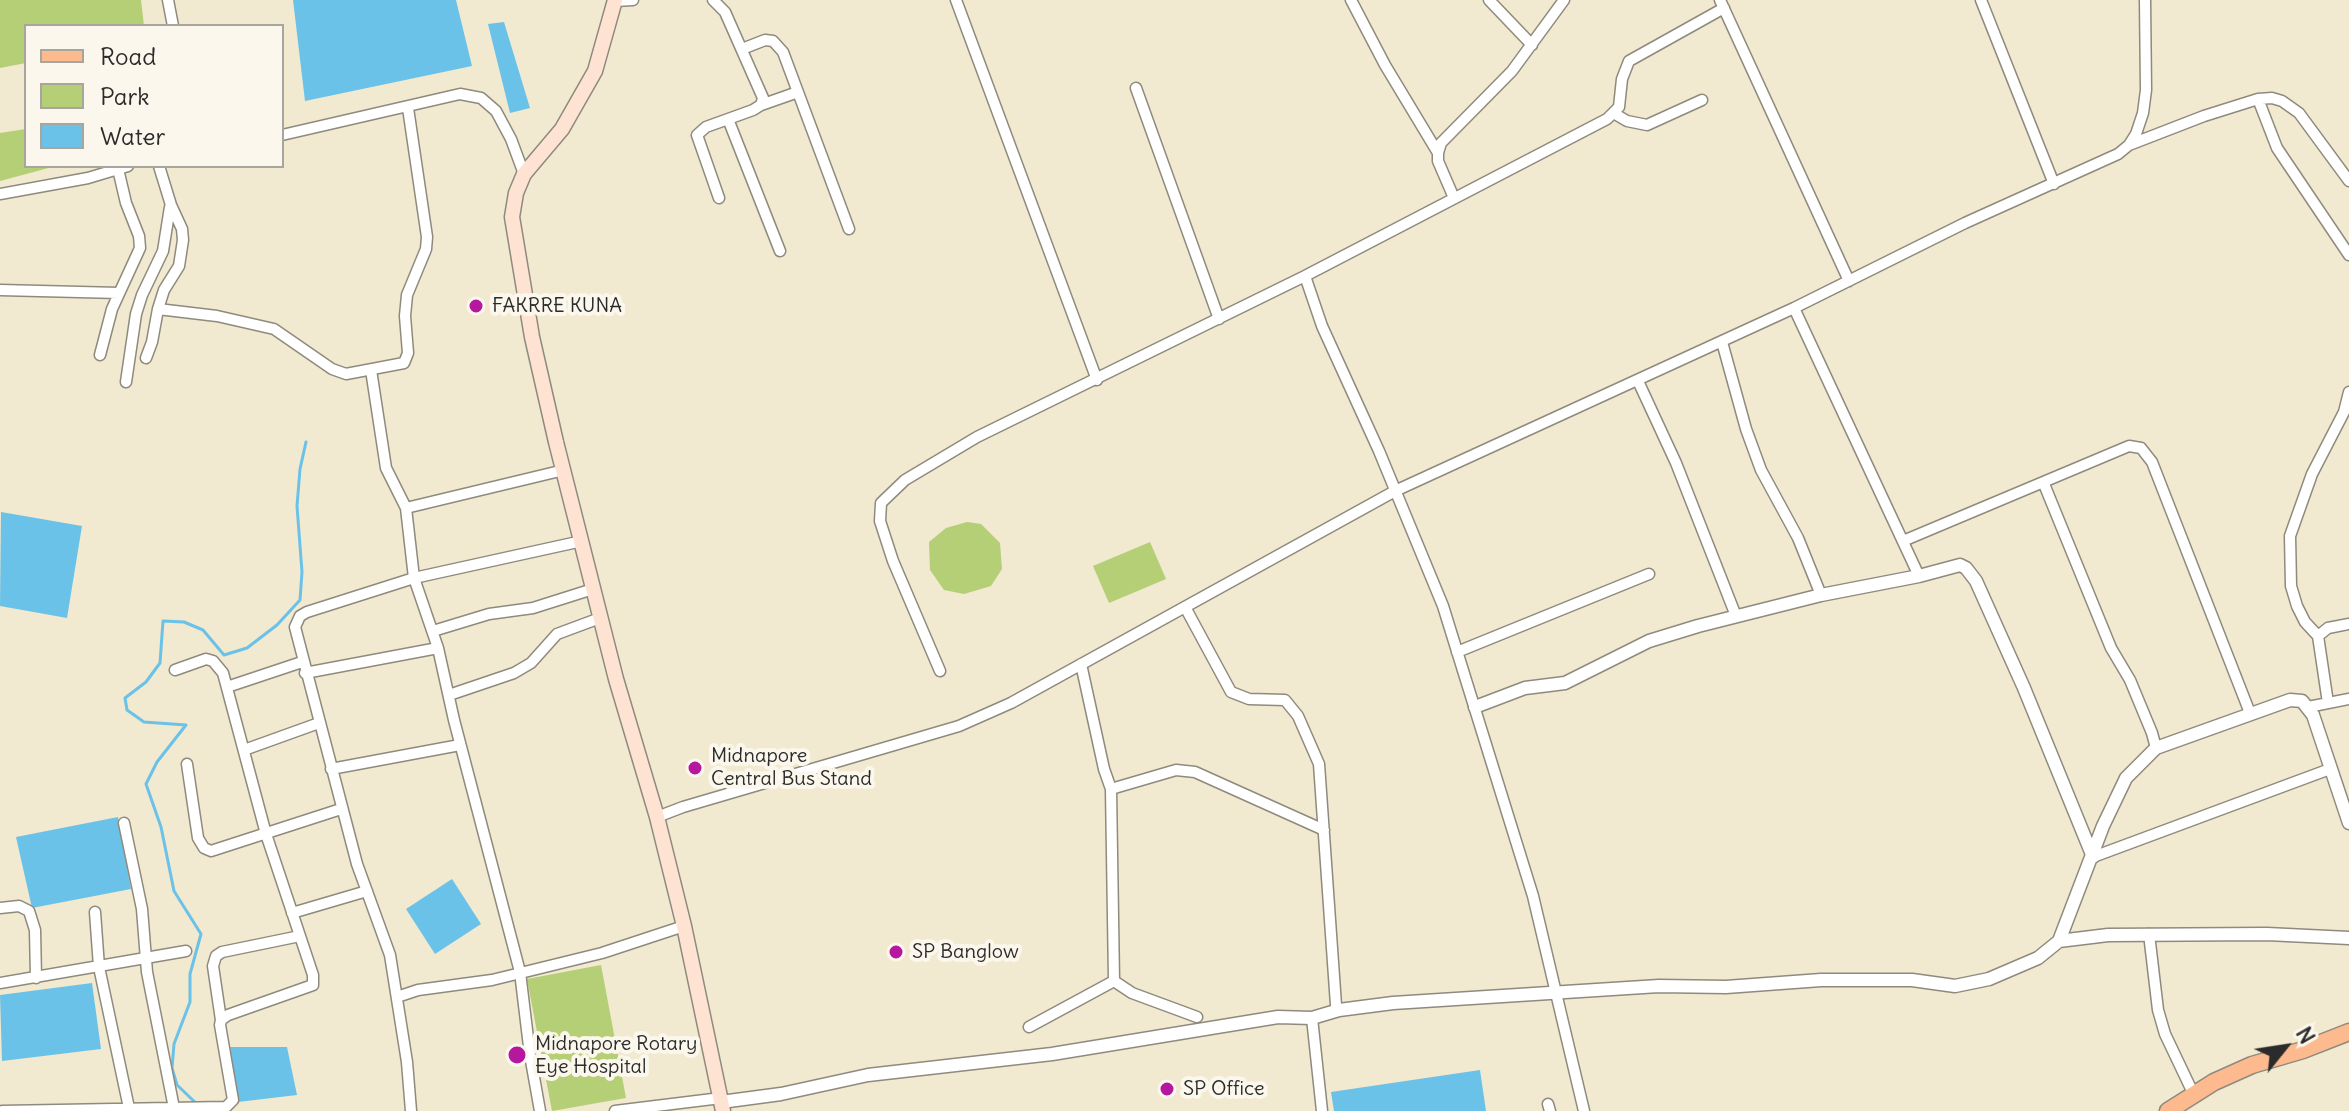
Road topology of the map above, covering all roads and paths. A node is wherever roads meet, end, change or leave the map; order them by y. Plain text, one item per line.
1 (168, 0) edge
2 (615, 0) edge
3 (633, 0) edge
4 (713, 0) edge
5 (956, 0) edge
6 (1351, 0) edge
7 (1489, 0) edge
8 (1564, 0) edge
9 (1981, 0) edge
10 (2145, 0) edge
11 (1722, 4) edge
12 (173, 24) edge
13 (1532, 45) junction
14 (742, 49) junction
15 (1136, 88) dead end
16 (798, 92) junction
17 (2258, 99) junction
18 (1702, 100) dead end
19 (761, 105) junction
20 (408, 108) junction
21 (1615, 114) junction
22 (728, 119) junction
23 (284, 135) edge
24 (2129, 145) junction
25 (1438, 153) junction
26 (120, 168) edge
27 (123, 168) edge
28 (160, 168) edge
29 (524, 174) junction
30 (2349, 181) edge
31 (2054, 184) junction
32 (0, 194) edge
33 (719, 198) dead end
34 (1454, 198) junction
35 (171, 205) junction
36 (849, 229) dead end
37 (780, 251) dead end
38 (2349, 255) edge
39 (1305, 276) junction
40 (1849, 281) junction
41 (0, 290) edge
42 (119, 293) junction
43 (1794, 308) junction
44 (158, 309) junction
45 (1219, 319) junction
46 (1722, 342) junction
47 (100, 355) dead end
48 (146, 358) dead end
49 (371, 370) junction
50 (1097, 380) junction
51 (1638, 381) junction
52 (126, 382) dead end
53 (2349, 392) edge
54 (564, 470) junction
55 (2044, 484) junction
56 (1395, 491) junction
57 (406, 508) junction
58 (582, 541) junction
59 (1903, 541) junction
60 (1649, 574) dead end
61 (1919, 576) junction
62 (414, 578) junction
63 (593, 589) junction
64 (1821, 595) junction
65 (1185, 607) junction
66 (1736, 616) junction
67 (600, 618) junction
68 (2349, 624) edge
69 (433, 631) junction
70 (2318, 636) junction
71 (438, 648) junction
72 (1457, 652) junction
73 (1081, 664) junction
74 (304, 667) junction
75 (175, 670) dead end
76 (940, 671) dead end
77 (227, 687) junction
78 (449, 695) junction
79 (2349, 699) edge
80 (2328, 703) junction
81 (1475, 707) junction
82 (2308, 707) junction
83 (2250, 713) junction
84 (319, 723) junction
85 (460, 745) junction
86 (2156, 748) junction
87 (244, 750) junction
88 (187, 764) dead end
89 (331, 769) junction
90 (2330, 769) junction
91 (1111, 789) junction
92 (2345, 801) edge
93 (341, 809) junction
94 (657, 817) junction
95 (124, 823) dead end
96 (2349, 823) edge
97 (1324, 830) junction
98 (266, 834) junction
99 (2093, 857) junction
100 (367, 891) junction
101 (0, 908) edge
102 (95, 912) dead end
103 (292, 913) junction
104 (684, 926) junction
105 (2149, 934) junction
106 (300, 936) junction
107 (2349, 938) edge
108 (2059, 941) junction
109 (186, 951) dead end
110 (146, 960) junction
111 (99, 967) junction
112 (520, 972) junction
113 (36, 978) junction
114 (1114, 981) junction
115 (0, 983) edge
116 (1554, 992) junction
117 (397, 997) junction
118 (1339, 1010) junction
119 (1197, 1017) dead end
120 (1312, 1018) junction
121 (221, 1020) junction
122 (1029, 1027) dead end
123 (2349, 1032) edge
124 (2194, 1095) junction
125 (722, 1104) edge
126 (129, 1108) junction
127 (174, 1108) junction
128 (2, 1111) edge
129 (411, 1111) edge
130 (540, 1111) edge
131 (615, 1111) edge
132 (1322, 1111) edge
133 (1584, 1111) edge
134 (2168, 1111) edge

1 - 12 street
2 - 3 street
2 - 29 main road
4 - 14 street
5 - 50 street
6 - 25 street
7 - 13 street
8 - 13 street
9 - 31 street
10 - 24 street
11 - 21 street
11 - 40 street
13 - 25 street
14 - 16 street
14 - 19 street
15 - 45 street
16 - 19 street
16 - 36 street
17 - 24 street
17 - 30 street
17 - 38 street
18 - 21 street
19 - 22 street
20 - 23 street
20 - 29 street
20 - 49 street
21 - 34 street
22 - 33 street
22 - 37 street
24 - 31 street
25 - 34 street
26 - 32 street
27 - 42 street
28 - 35 street
29 - 54 main road
31 - 40 street
34 - 39 street
35 - 44 street
35 - 52 street
39 - 45 street
39 - 56 street
40 - 43 street
41 - 42 street
42 - 47 street
43 - 46 street
43 - 59 street
44 - 48 street
44 - 49 street
45 - 50 street
46 - 51 street
46 - 64 street
49 - 57 street
50 - 76 street
51 - 56 street
51 - 66 street
53 - 70 street
54 - 57 street
54 - 58 main road
55 - 59 street
55 - 83 street
55 - 86 street
56 - 65 street
56 - 72 street
57 - 62 street
58 - 62 street
58 - 63 main road
59 - 61 street
60 - 72 street
61 - 64 street
61 - 99 street
62 - 69 street
62 - 74 street
63 - 67 main road
63 - 69 street
64 - 66 street
65 - 73 street
65 - 97 street
66 - 81 street
67 - 78 street
67 - 94 main road
68 - 70 street
69 - 71 street
70 - 80 street
71 - 74 street
71 - 78 street
72 - 81 street
73 - 91 street
73 - 94 street
74 - 77 street
74 - 84 street
75 - 77 street
77 - 87 street
78 - 85 street
79 - 80 street
80 - 82 street
81 - 116 street
82 - 83 street
82 - 90 street
83 - 86 street
84 - 87 street
84 - 89 street
85 - 89 street
85 - 112 street
86 - 99 street
87 - 98 street
88 - 98 street
89 - 93 street
90 - 92 street
90 - 99 street
91 - 97 street
91 - 114 street
92 - 96 street
93 - 98 street
93 - 100 street
94 - 104 main road
95 - 110 street
97 - 118 street
98 - 103 street
99 - 108 street
100 - 103 street
100 - 117 street
101 - 113 street
102 - 111 street
103 - 106 street
104 - 112 street
104 - 125 main road
105 - 107 street
105 - 108 street
105 - 124 street
106 - 121 street
106 - 121 street
108 - 116 street
109 - 110 street
110 - 111 street
110 - 127 street
111 - 113 street
111 - 126 street
112 - 117 street
112 - 130 street
113 - 115 street
114 - 119 street
114 - 122 street
116 - 118 street
116 - 133 street
117 - 129 street
118 - 120 street
120 - 125 street
120 - 132 street
121 - 127 street
123 - 124 main road
124 - 134 main road
125 - 131 street
126 - 127 street
126 - 128 street

